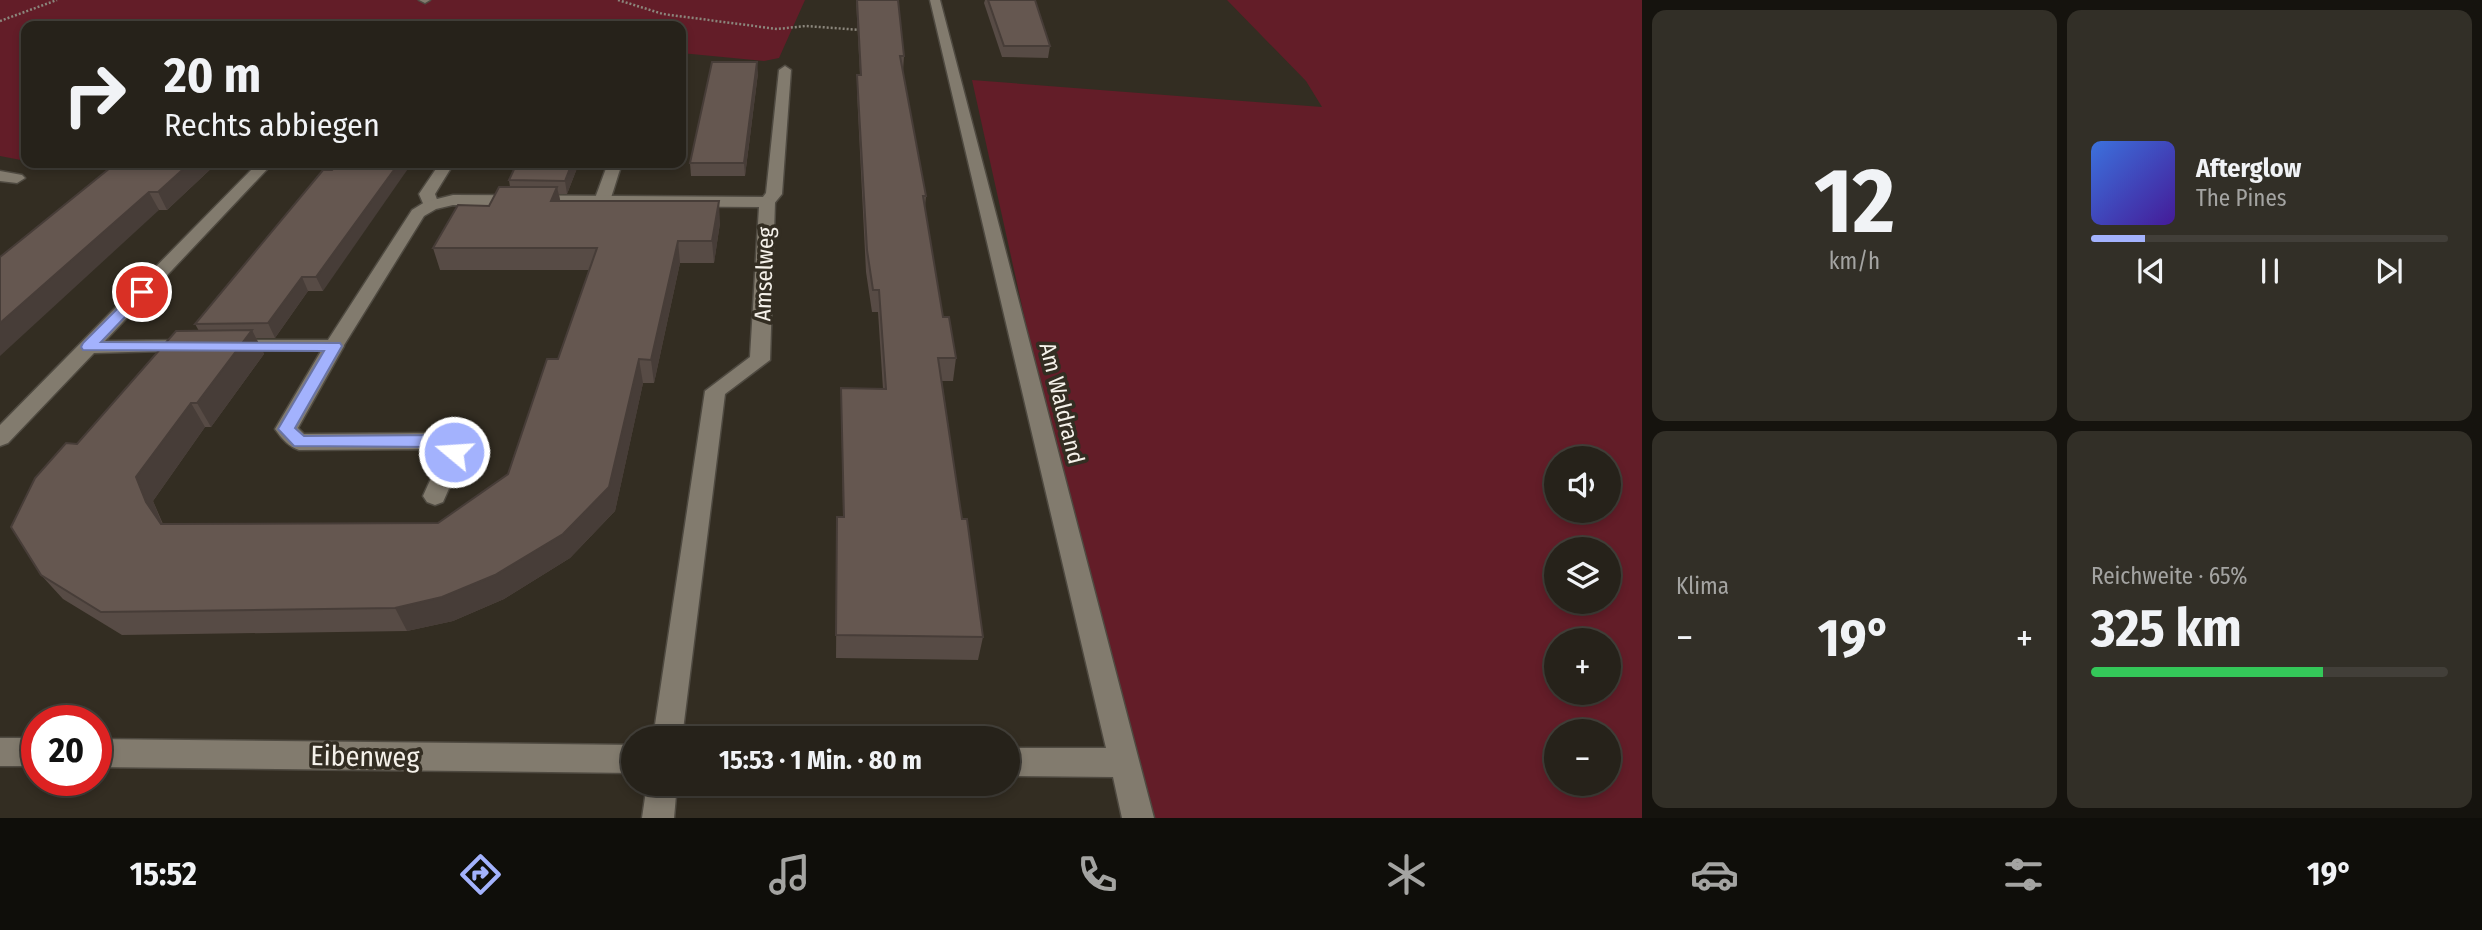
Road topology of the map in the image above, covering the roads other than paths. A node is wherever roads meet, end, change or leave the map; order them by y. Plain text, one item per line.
1 (935, 0) edge
2 (785, 69) dead end
3 (261, 168) edge
4 (444, 168) edge
5 (613, 168) edge
6 (0, 176) edge
7 (17, 178) dead end
8 (602, 201) junction
9 (767, 202) junction
10 (431, 205) junction
11 (334, 346) junction
12 (89, 347) junction
13 (0, 438) edge
14 (435, 496) dead end
15 (670, 726) edge
16 (0, 752) edge
17 (21, 752) edge
18 (112, 753) edge
19 (621, 759) edge
20 (1020, 762) edge
21 (1123, 763) junction
22 (661, 796) edge
23 (659, 818) edge
24 (1138, 818) edge

1 - 21 street, Am Waldrand
2 - 9 street
3 - 12 street
4 - 10 street
5 - 8 street
6 - 7 street
8 - 9 street, Amselweg
8 - 10 street, Amselweg
9 - 15 street, Amselweg
10 - 11 street
11 - 12 street
11 - 14 street
12 - 13 street
16 - 17 street
18 - 19 street, Eibenweg
20 - 21 street
21 - 24 street, Am Waldrand
22 - 23 street

